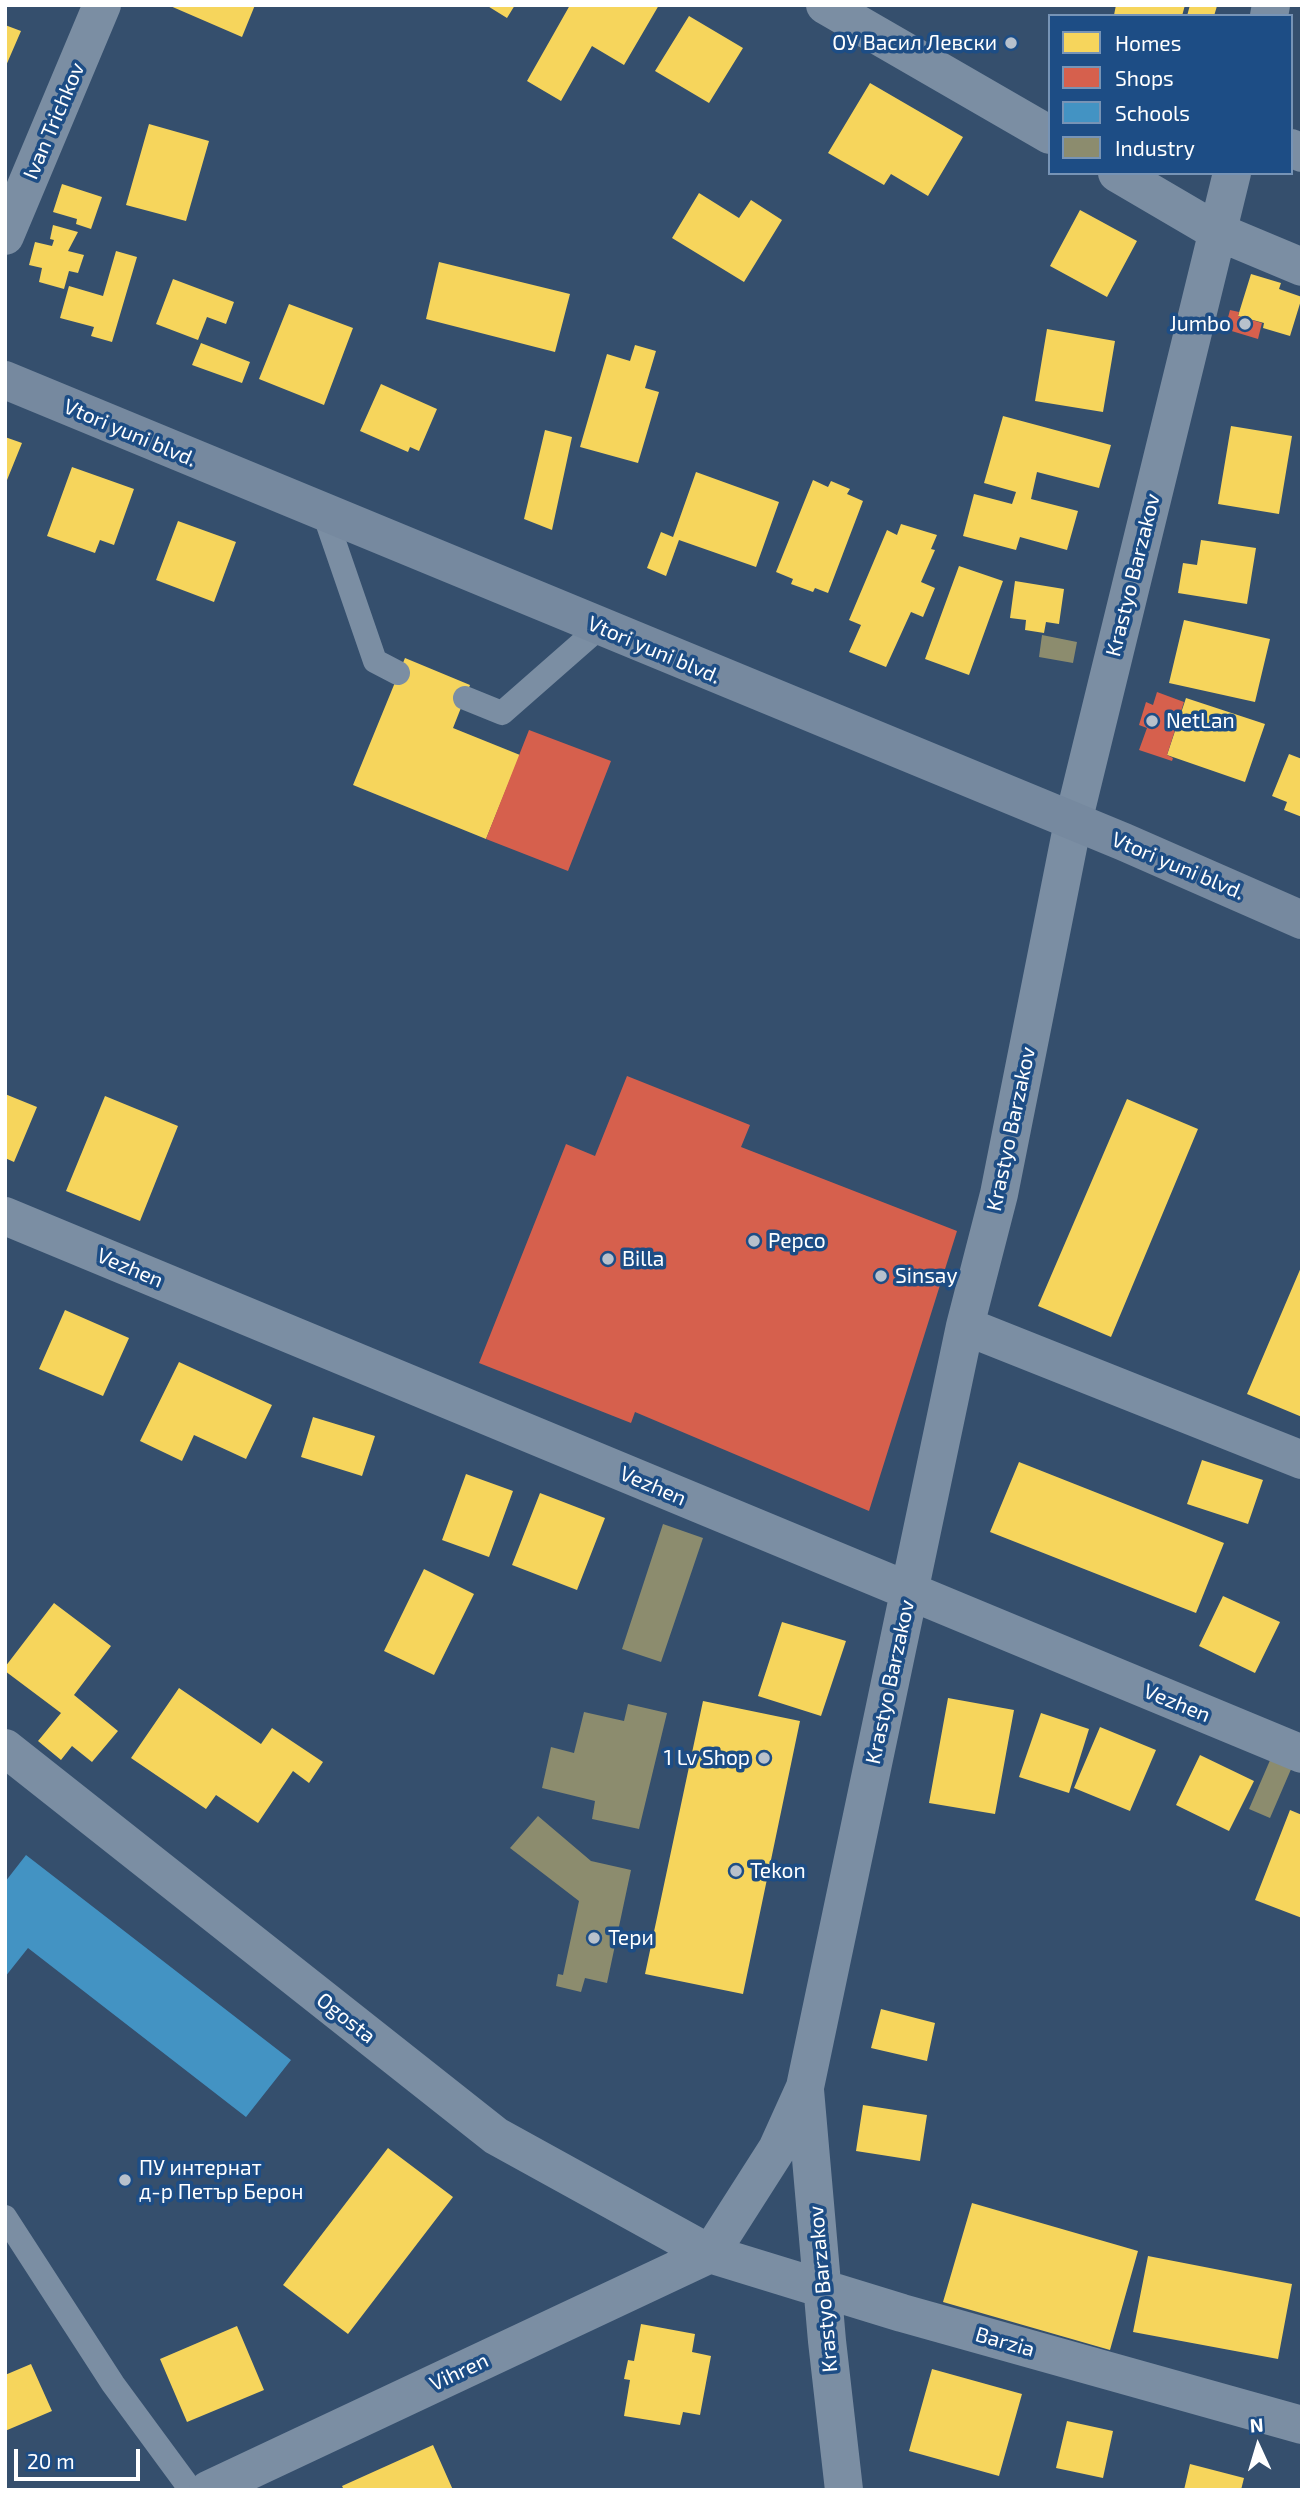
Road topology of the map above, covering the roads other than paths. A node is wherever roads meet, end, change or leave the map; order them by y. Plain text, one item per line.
1 (102, 5) edge
2 (825, 5) edge
3 (1048, 134) edge
4 (1120, 175) edge
5 (1231, 175) edge
6 (1216, 231) junction
7 (5, 236) edge
8 (1302, 267) edge
9 (5, 380) edge
10 (324, 513) junction
11 (600, 628) junction
12 (398, 673) dead end
13 (465, 698) dead end
14 (1073, 822) junction
15 (1302, 920) edge
16 (5, 1216) edge
17 (965, 1326) junction
18 (1302, 1460) edge
19 (909, 1593) junction
20 (5, 1748) edge
21 (1302, 1754) edge
22 (805, 2087) junction
23 (5, 2217) edge
24 (710, 2254) junction
25 (822, 2288) junction
26 (1302, 2425) edge
27 (191, 2490) edge
28 (208, 2490) edge
29 (844, 2490) edge

1 - 7 street, Ivan Trichkov
2 - 3 street
4 - 6 street
5 - 6 street, Krastyo Barzakov
6 - 8 street
6 - 14 street, Krastyo Barzakov
9 - 10 street, Vtori yuni blvd.
10 - 11 street, Vtori yuni blvd.
10 - 12 lane
11 - 13 lane
11 - 14 street, Vtori yuni blvd.
14 - 15 street, Vtori yuni blvd.
14 - 17 street, Krastyo Barzakov
16 - 19 street, Vezhen
17 - 18 street
17 - 19 street, Krastyo Barzakov
19 - 21 street, Vezhen
19 - 22 street, Krastyo Barzakov
20 - 24 street, Ogosta
22 - 24 street, Krastyo Barzakov
22 - 25 street, Krastyo Barzakov
23 - 27 lane
24 - 25 street, Barzia
24 - 28 street, Vihren
25 - 26 street, Barzia
25 - 29 street, Krastyo Barzakov

